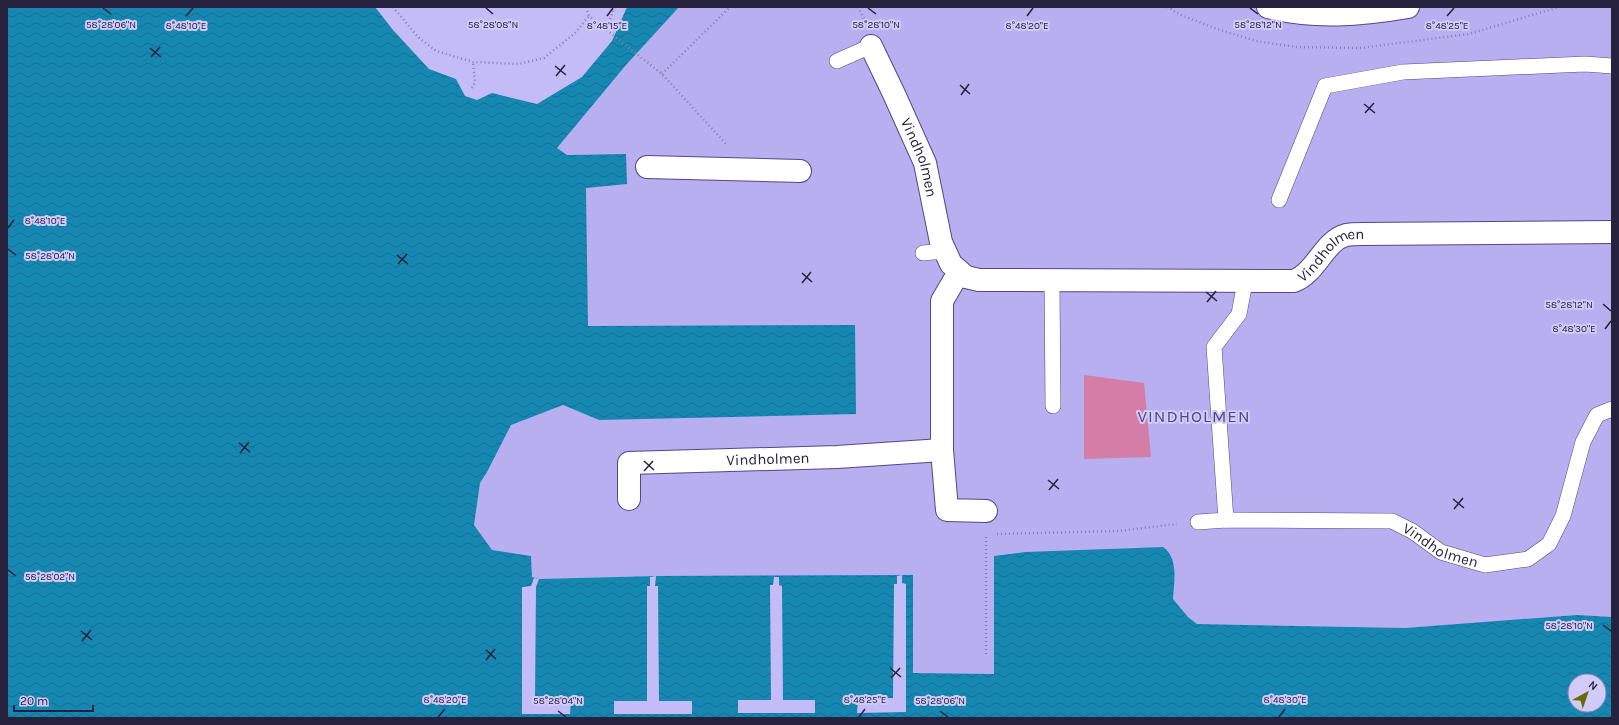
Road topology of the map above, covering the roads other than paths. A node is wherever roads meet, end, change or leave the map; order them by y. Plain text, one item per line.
1 (1268, 7) edge
2 (1408, 7) edge
3 (871, 46) joint
4 (837, 61) dead end
5 (1612, 66) edge
6 (646, 167) dead end
7 (800, 171) dead end
8 (1280, 200) dead end
9 (1612, 232) edge
10 (959, 272) junction
11 (1052, 281) junction
12 (1245, 282) junction
13 (1053, 406) dead end
14 (1612, 410) edge
15 (942, 450) junction
16 (629, 499) dead end
17 (986, 511) road end
18 (1226, 520) junction
19 (1198, 522) road end

1 - 2 street
3 - 4 lane
3 - 10 street, Vindholmen
5 - 8 lane
6 - 7 street
9 - 12 street, Vindholmen
10 - 11 street, Vindholmen
10 - 15 street
11 - 12 street, Vindholmen
11 - 13 lane
12 - 18 lane
14 - 18 lane, Vindholmen
15 - 16 street, Vindholmen
15 - 17 street
18 - 19 lane, Vindholmen

